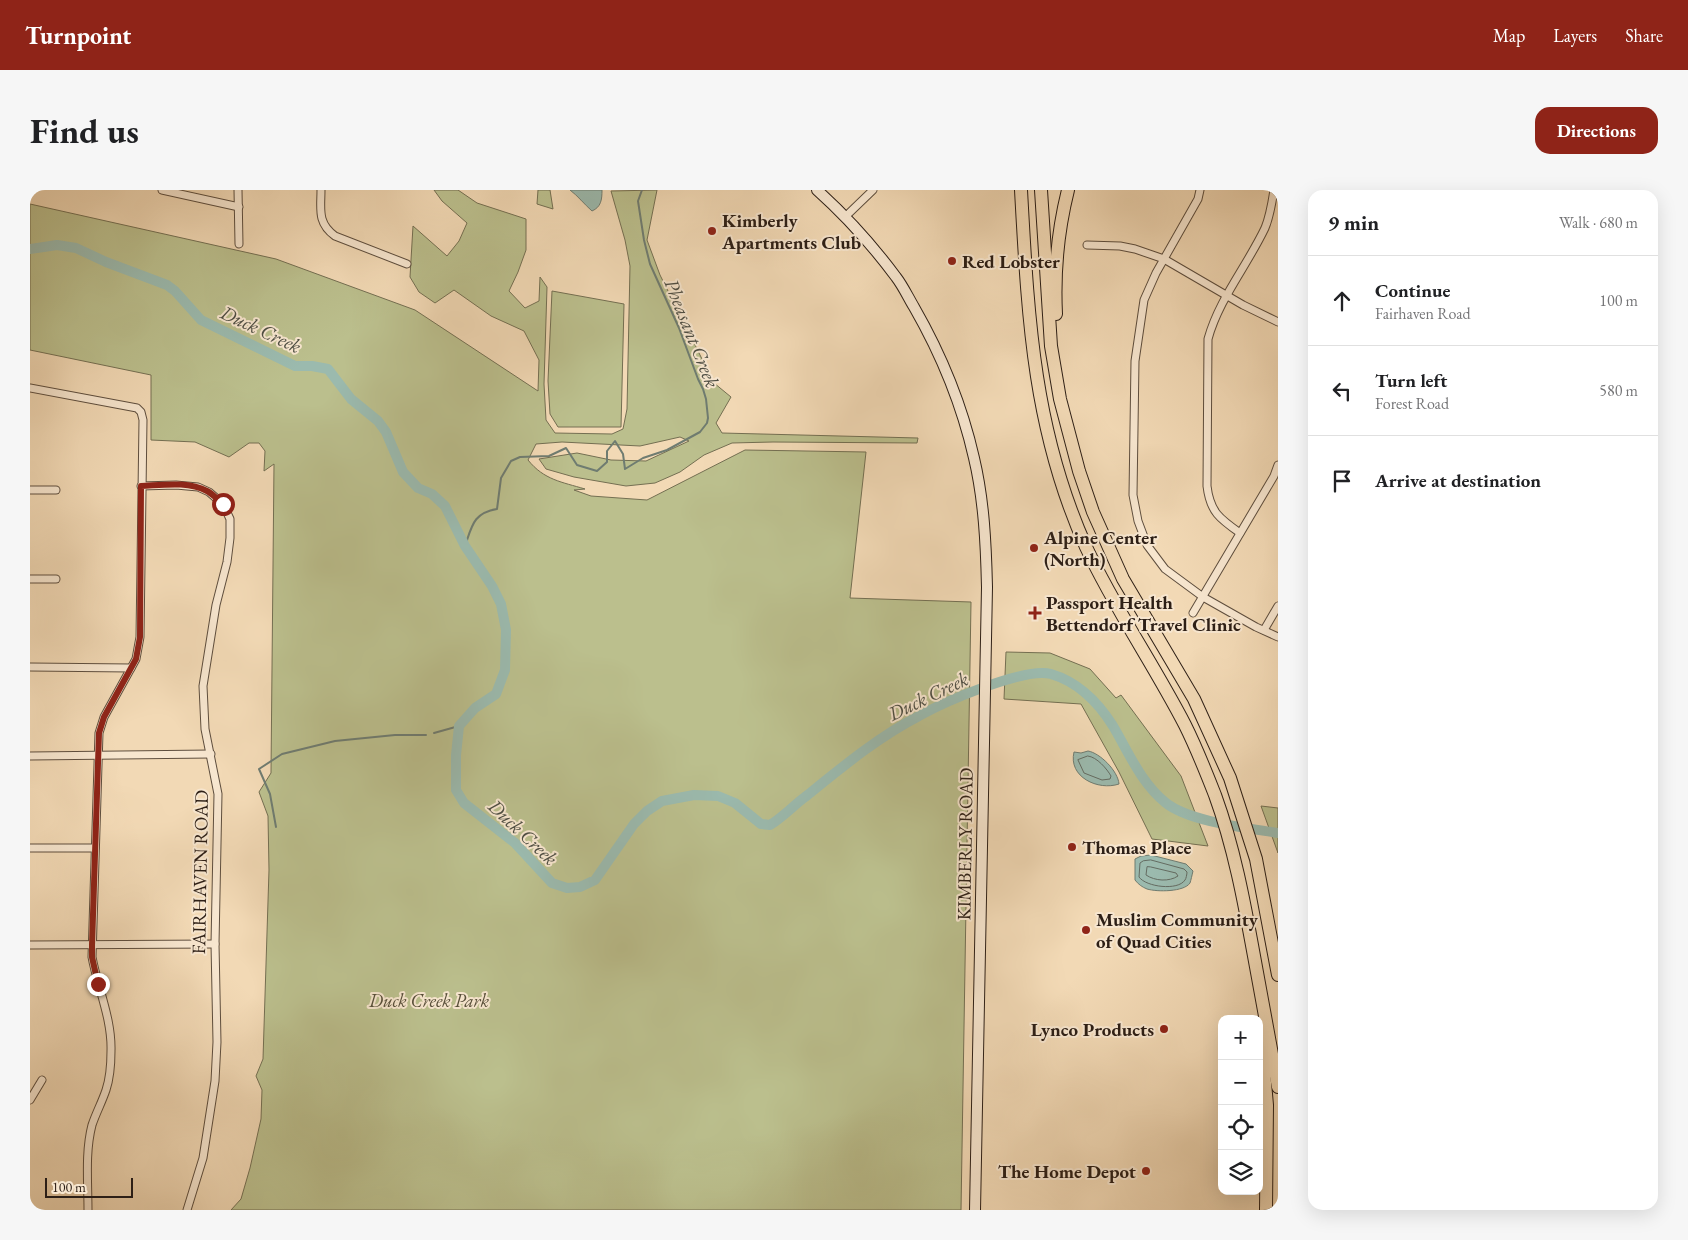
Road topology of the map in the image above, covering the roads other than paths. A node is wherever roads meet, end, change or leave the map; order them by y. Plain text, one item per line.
1 (162, 190) edge
2 (238, 190) edge
3 (322, 190) edge
4 (817, 190) edge
5 (873, 190) edge
6 (1014, 190) edge
7 (1021, 190) edge
8 (1041, 190) edge
9 (1068, 190) edge
10 (1192, 190) edge
11 (1274, 190) edge
12 (1200, 191) edge
13 (239, 207) junction
14 (1022, 209) junction
15 (845, 217) junction
16 (240, 244) dead end
17 (1088, 245) dead end
18 (1164, 259) junction
19 (408, 264) dead end
20 (1227, 295) junction
21 (1278, 322) edge
22 (1054, 364) junction
23 (30, 388) edge
24 (1278, 464) edge
25 (141, 486) junction
26 (30, 490) edge
27 (56, 490) dead end
28 (1240, 533) junction
29 (30, 579) edge
30 (56, 579) dead end
31 (1203, 597) junction
32 (1278, 606) edge
33 (1193, 613) dead end
34 (1264, 630) junction
35 (1278, 637) edge
36 (30, 667) edge
37 (131, 668) junction
38 (211, 754) junction
39 (30, 756) edge
40 (98, 756) junction
41 (30, 848) edge
42 (95, 848) junction
43 (214, 944) junction
44 (30, 945) edge
45 (92, 945) junction
46 (1258, 974) junction
47 (1278, 975) edge
48 (1258, 1015) edge
49 (1263, 1052) edge
50 (42, 1080) dead end
51 (1278, 1087) edge
52 (30, 1100) edge
53 (88, 1210) edge
54 (187, 1210) edge
55 (975, 1210) edge
56 (1266, 1210) edge

1 - 13 street
2 - 13 street
3 - 19 street
4 - 15 main road, KIMBERLY ROAD
5 - 15 street
6 - 14 highway
7 - 14 highway
8 - 22 highway
9 - 22 highway
10 - 12 street
11 - 20 street
12 - 18 street
13 - 16 street
14 - 46 highway
15 - 55 main road, KIMBERLY ROAD
17 - 18 street
18 - 20 street
18 - 31 street
20 - 21 street
20 - 28 street
22 - 47 highway
23 - 25 street
24 - 28 street
25 - 37 street
25 - 38 street, FAIRHAVEN ROAD
26 - 27 street
28 - 31 street
29 - 30 street
31 - 33 street
31 - 34 street
32 - 34 street
34 - 35 street
36 - 37 street
37 - 40 street
38 - 40 street
38 - 43 street, FAIRHAVEN ROAD
39 - 40 street
40 - 42 street
41 - 42 street
42 - 45 street
43 - 45 street
43 - 54 street, FAIRHAVEN ROAD
44 - 45 street
45 - 53 street
46 - 48 highway
46 - 51 highway
49 - 56 highway
50 - 52 street

